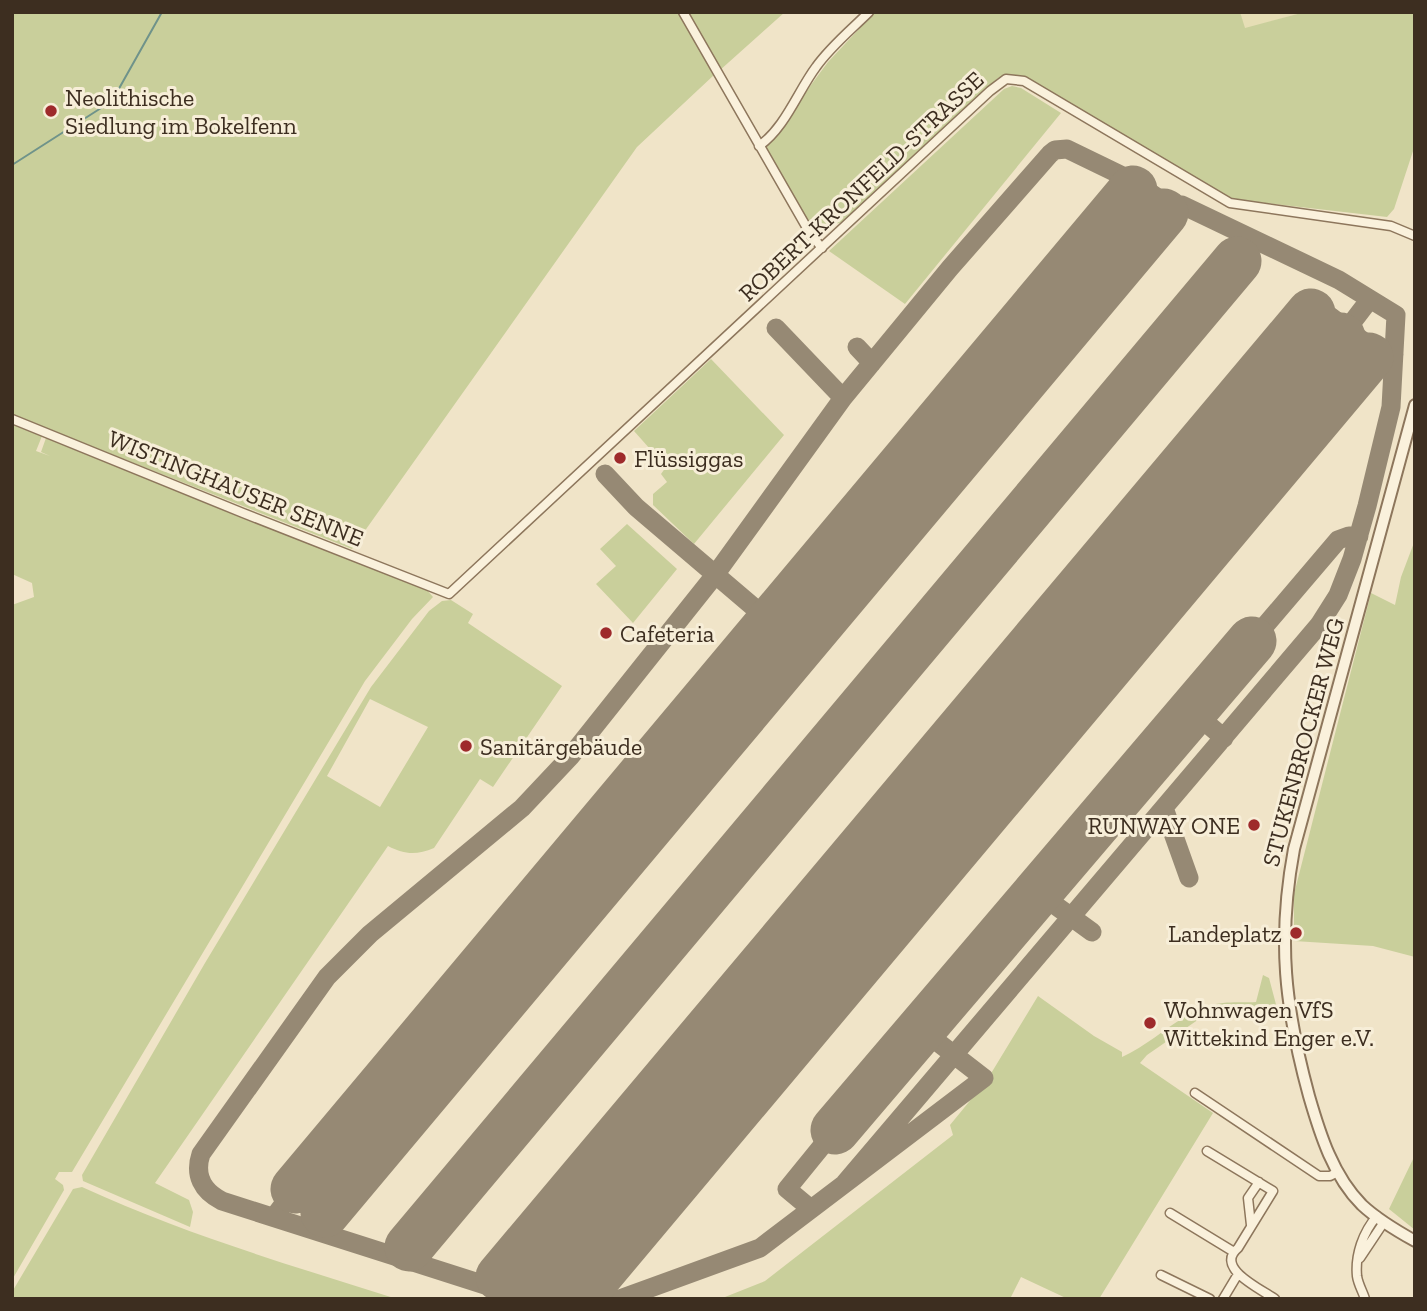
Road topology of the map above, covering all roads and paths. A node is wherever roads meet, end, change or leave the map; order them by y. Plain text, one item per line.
1 (683, 12) edge
2 (869, 12) edge
3 (759, 146) junction
4 (1415, 236) edge
5 (822, 248) junction
6 (1415, 405) edge
7 (12, 419) edge
8 (445, 594) joint
9 (1195, 1093) dead end
10 (1207, 1151) dead end
11 (1338, 1172) junction
12 (1259, 1182) junction
13 (1170, 1213) dead end
14 (1381, 1219) junction
15 (1251, 1226) junction
16 (1415, 1241) edge
17 (1234, 1252) junction
18 (1161, 1275) dead end
19 (1238, 1275) junction
20 (1210, 1299) edge
21 (1223, 1299) edge
22 (1275, 1299) edge
23 (1365, 1299) edge

1 - 3 street
2 - 3 street
3 - 5 street
4 - 5 street, ROBERT-KRONFELD-STRASSE
5 - 8 street, ROBERT-KRONFELD-STRASSE
6 - 11 street, STUKENBROCKER WEG
7 - 8 street, WISTINGHAUSER SENNE
9 - 11 street
10 - 12 street
11 - 14 street, STUKENBROCKER WEG
12 - 15 street
12 - 15 street
13 - 17 street
14 - 16 street, STUKENBROCKER WEG
14 - 23 street
15 - 17 street
17 - 19 street
18 - 20 street
19 - 21 street
19 - 22 street

